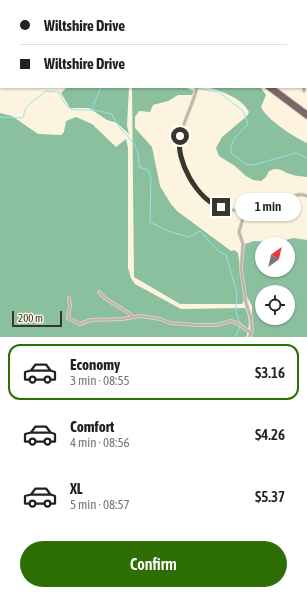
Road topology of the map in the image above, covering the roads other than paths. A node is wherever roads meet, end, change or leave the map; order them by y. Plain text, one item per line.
1 (197, 88) edge
2 (268, 88) edge
3 (273, 88) edge
4 (277, 93) junction
5 (307, 113) edge
6 (307, 117) edge
7 (307, 196) edge
8 (245, 210) junction
9 (99, 292) dead end
10 (69, 298) dead end
11 (132, 316) junction
12 (251, 333) junction
13 (249, 337) edge

1 - 8 street
2 - 4 highway
3 - 4 highway
4 - 5 highway
4 - 6 highway
7 - 8 street
8 - 12 street
9 - 11 street
10 - 11 street
11 - 12 street
12 - 13 street

